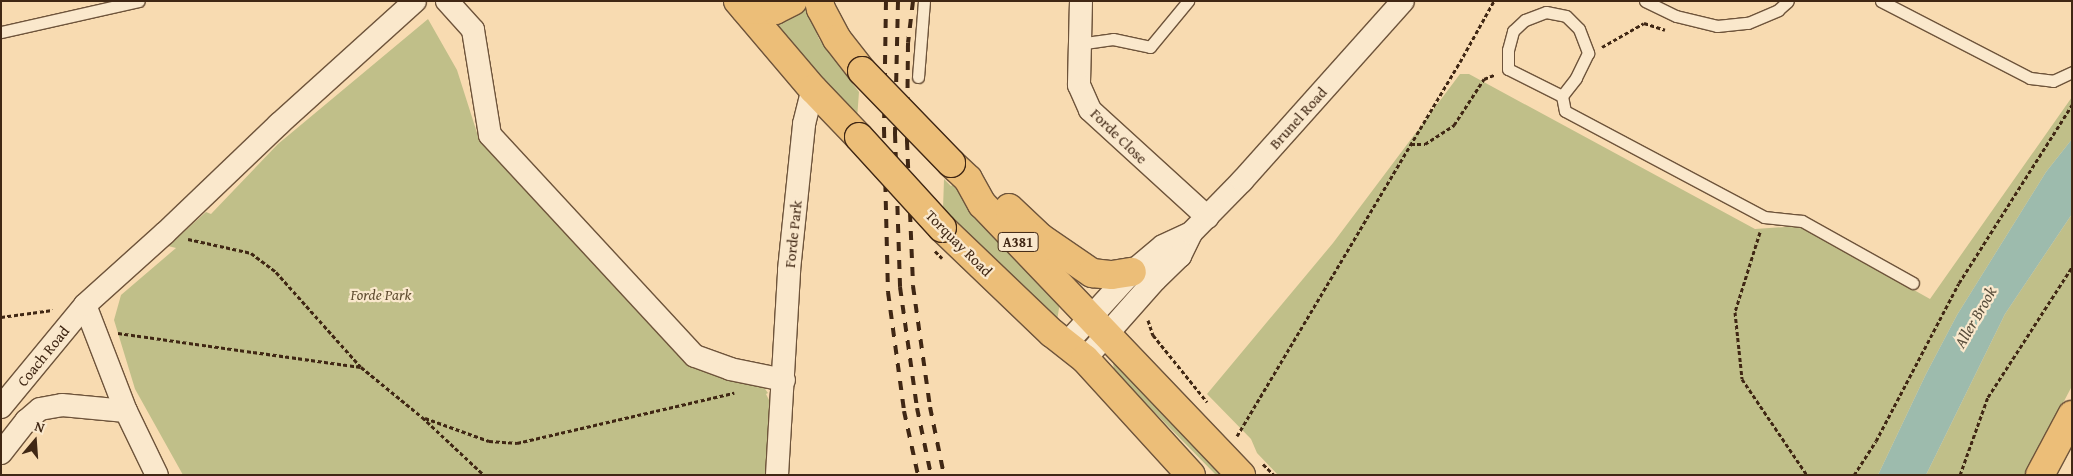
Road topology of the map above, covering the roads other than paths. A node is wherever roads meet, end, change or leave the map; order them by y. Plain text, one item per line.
1 (139, 1) edge
2 (415, 1) edge
3 (447, 1) edge
4 (793, 1) edge
5 (819, 1) edge
6 (924, 1) edge
7 (1081, 1) edge
8 (1188, 1) edge
9 (1403, 1) edge
10 (1645, 1) edge
11 (1788, 1) edge
12 (1882, 1) edge
13 (741, 5) edge
14 (1, 32) edge
15 (1078, 44) junction
16 (2072, 72) edge
17 (918, 77) dead end
18 (812, 89) junction
19 (1562, 96) junction
20 (959, 171) junction
21 (1206, 217) junction
22 (1191, 233) junction
23 (1132, 272) junction
24 (1913, 283) dead end
25 (85, 305) junction
26 (1098, 327) junction
27 (1076, 352) junction
28 (784, 380) junction
29 (1, 407) edge
30 (126, 411) junction
31 (2072, 415) edge
32 (1, 453) edge
33 (1251, 468) edge
34 (157, 475) edge
35 (777, 475) edge
36 (1191, 475) edge
37 (2040, 475) edge

1 - 14 lane
2 - 25 street
3 - 28 street
4 - 13 main road, A381
5 - 20 main road, A381, bridge
6 - 17 lane
7 - 15 street, Forde Close
8 - 15 lane
9 - 21 street, Brunel Road
10 - 11 lane
12 - 16 lane
13 - 18 main road, Torquay Road / A381
15 - 21 street, Forde Close
18 - 27 main road, Torquay Road / A381, bridge
18 - 28 street, Forde Park
19 - 19 lane
19 - 24 lane
20 - 23 main road, A381
20 - 26 main road, A381
21 - 22 street, Brunel Road
22 - 23 street, Brunel Road
22 - 26 street, Brunel Road
23 - 26 street, Brunel Road
25 - 29 street, Coach Road
25 - 30 street
26 - 27 street, Brunel Road
26 - 33 main road, A381
27 - 36 main road, Torquay Road / A381
28 - 35 street, Forde Park
30 - 32 street
30 - 34 street
31 - 37 main road

